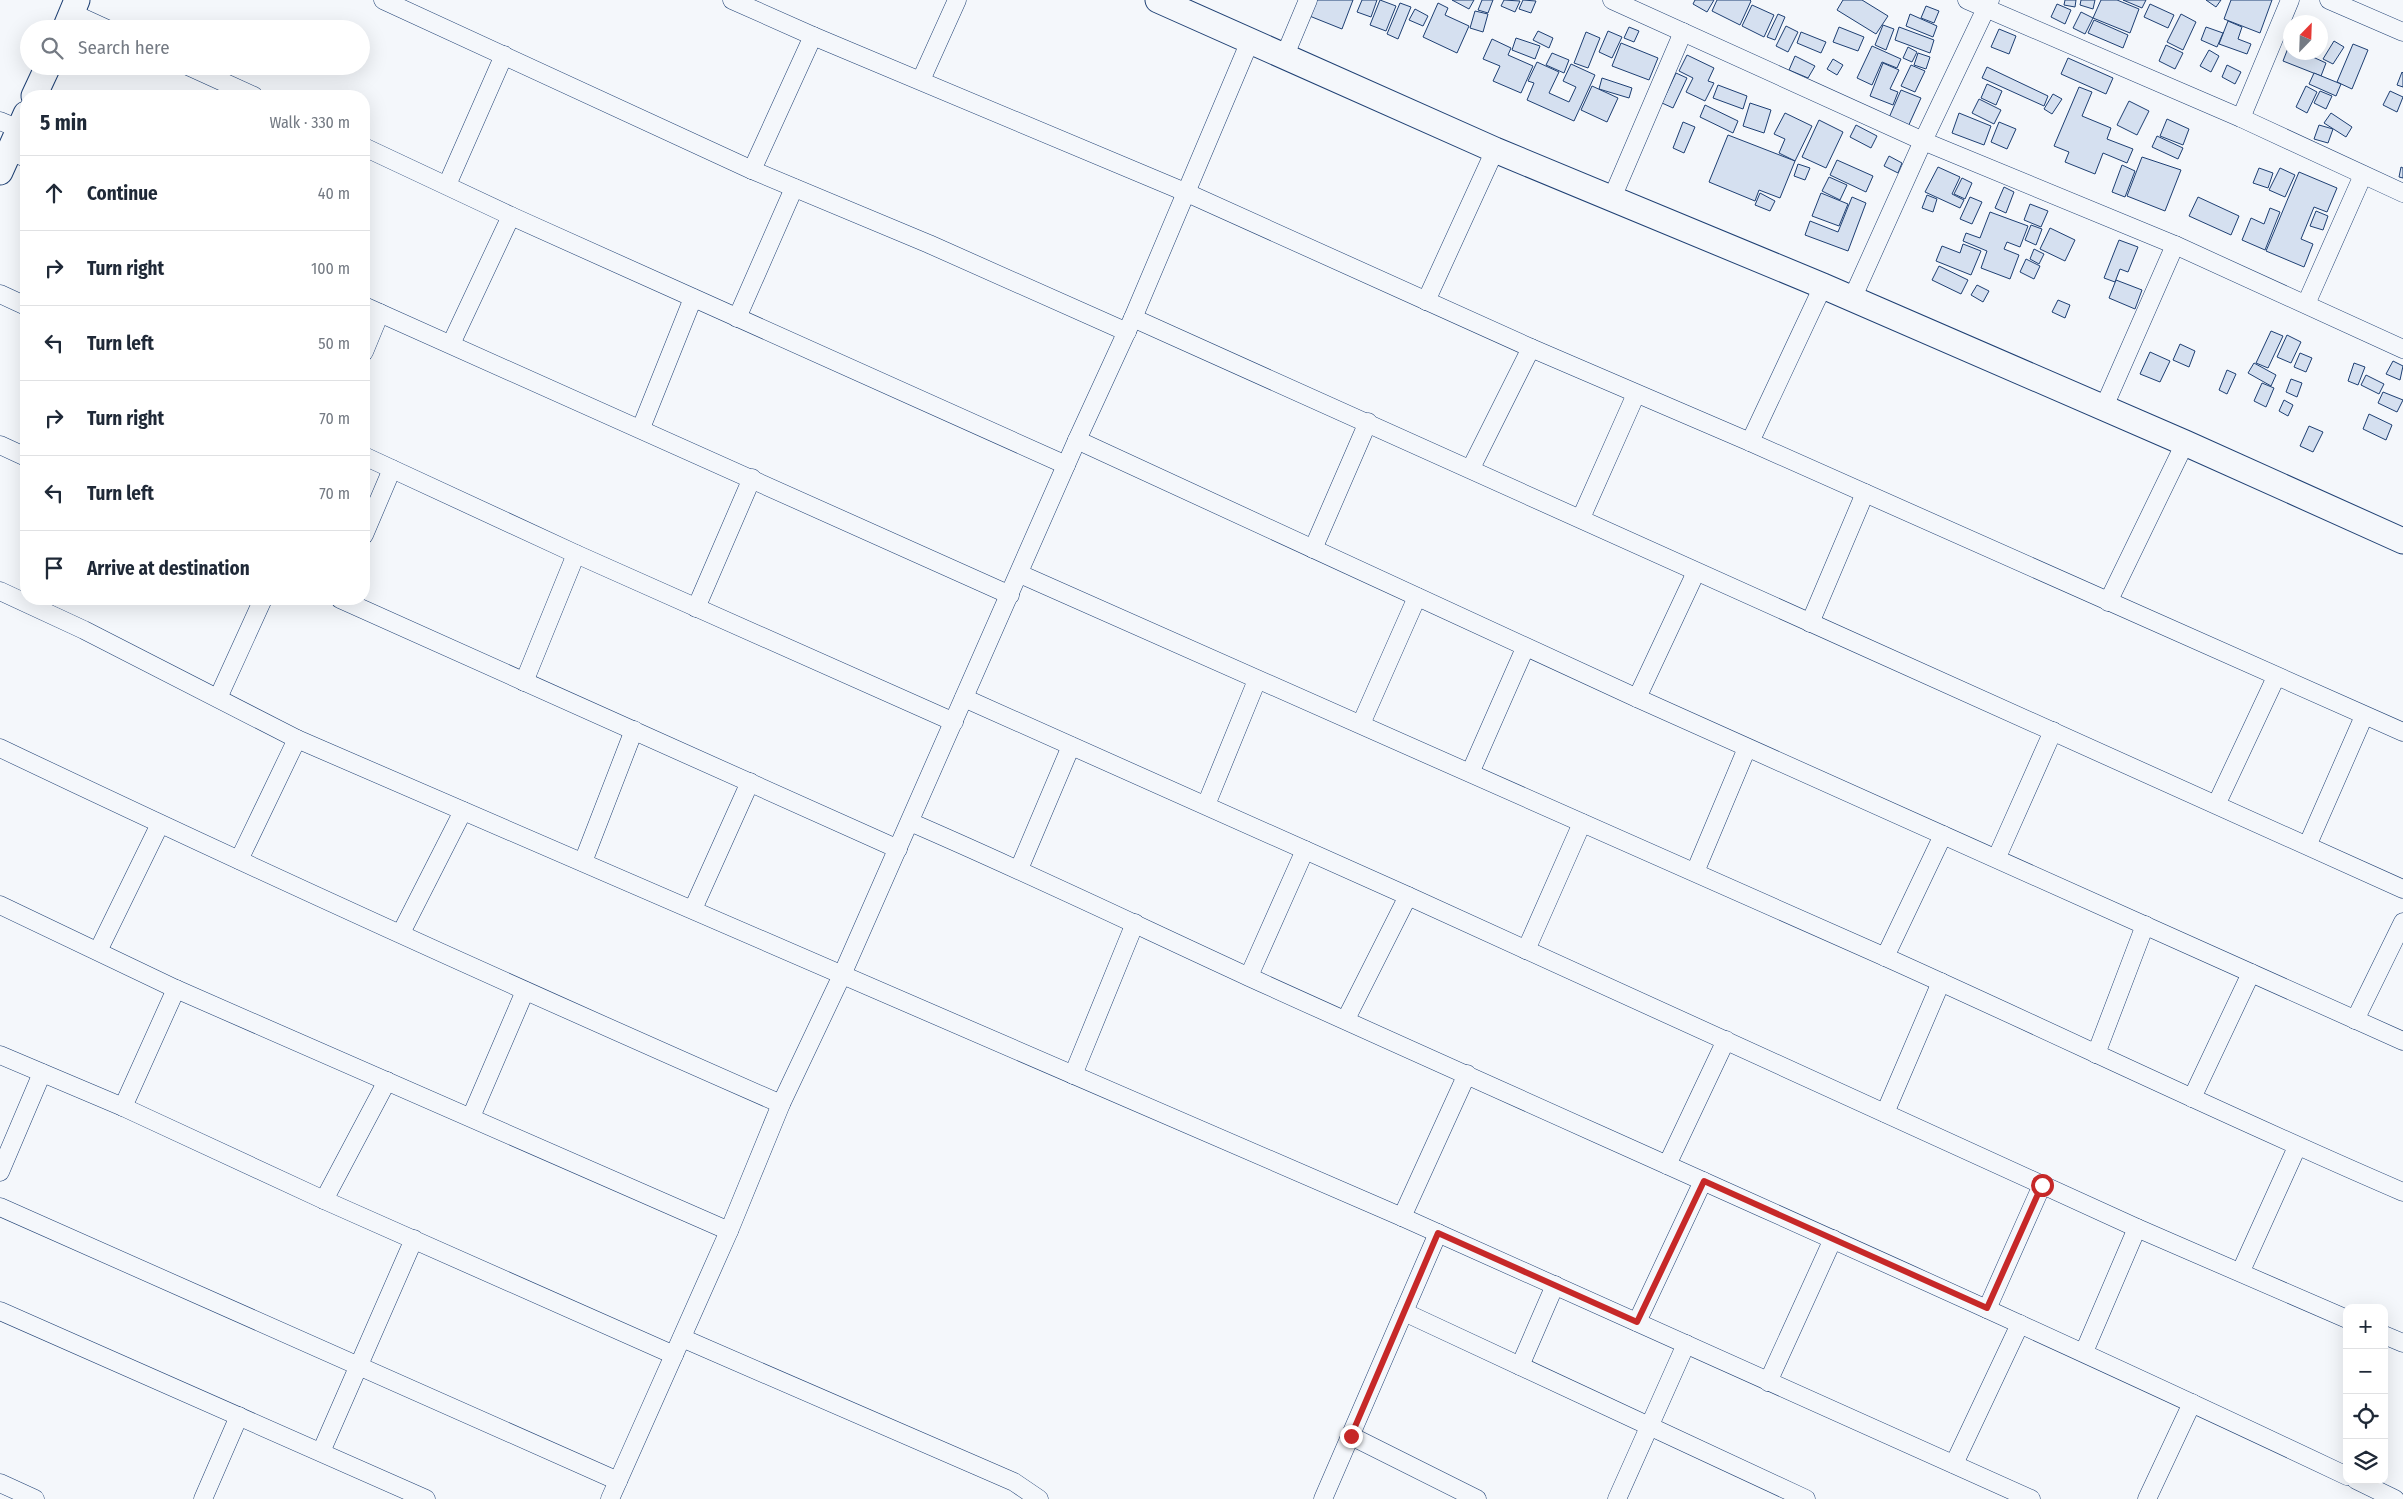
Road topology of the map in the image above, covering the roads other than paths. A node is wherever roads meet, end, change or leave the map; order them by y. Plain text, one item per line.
1 (383, 0) edge
2 (732, 0) edge
3 (956, 0) edge
4 (1158, 0) edge
5 (1308, 0) edge
6 (1612, 0) edge
7 (1967, 0) edge
8 (2290, 0) edge
9 (2329, 0) edge
10 (1989, 4) edge
11 (71, 14) edge
12 (85, 20) edge
13 (1683, 32) junction
14 (2403, 32) edge
15 (813, 36) junction
16 (1250, 41) junction
17 (504, 55) junction
18 (1285, 55) junction
19 (44, 75) edge
20 (208, 75) edge
21 (921, 80) junction
22 (37, 90) edge
23 (241, 90) edge
24 (2241, 118) junction
25 (1923, 141) junction
26 (370, 150) edge
27 (1495, 150) junction
28 (752, 170) junction
29 (2363, 175) junction
30 (447, 185) junction
31 (794, 188) junction
32 (1185, 192) junction
33 (2403, 193) edge
34 (1612, 198) junction
35 (511, 216) junction
36 (2175, 246) junction
37 (1823, 286) junction
38 (0, 294) edge
39 (693, 298) junction
40 (1852, 299) junction
41 (1426, 302) junction
42 (20, 303) edge
43 (2306, 304) junction
44 (370, 309) edge
45 (380, 313) junction
46 (737, 318) junction
47 (1130, 325) junction
48 (370, 337) edge
49 (451, 344) junction
50 (1531, 348) junction
51 (2403, 349) edge
52 (1636, 394) junction
53 (2104, 407) junction
54 (1368, 422) junction
55 (641, 428) junction
56 (1077, 440) junction
57 (1750, 442) junction
58 (2185, 443) junction
59 (0, 445) edge
60 (20, 455) edge
61 (370, 459) edge
62 (1066, 465) junction
63 (1472, 468) junction
64 (392, 469) junction
65 (752, 478) junction
66 (1865, 493) junction
67 (1581, 518) junction
68 (370, 520) edge
69 (2403, 540) edge
70 (1313, 550) junction
71 (576, 554) junction
72 (1696, 572) junction
73 (1020, 574) junction
74 (0, 591) edge
75 (1010, 595) junction
76 (1417, 597) junction
77 (20, 600) edge
78 (2108, 602) junction
79 (30, 605) edge
80 (260, 605) edge
81 (353, 605) edge
82 (696, 608) junction
83 (1810, 623) junction
84 (1525, 648) junction
85 (2276, 677) junction
86 (1257, 680) junction
87 (524, 682) junction
88 (218, 698) junction
89 (964, 698) junction
90 (1637, 698) junction
91 (2364, 716) junction
92 (954, 722) junction
93 (1361, 724) junction
94 (634, 730) junction
95 (2053, 731) junction
96 (2403, 732) edge
97 (297, 738) junction
98 (1072, 746) junction
99 (0, 748) edge
100 (1746, 748) junction
101 (1471, 771) junction
102 (750, 782) junction
103 (2216, 803) junction
104 (1206, 805) junction
105 (463, 811) junction
106 (910, 822) junction
107 (1582, 823) junction
108 (160, 824) junction
109 (1942, 834) junction
110 (2308, 844) junction
111 (898, 849) junction
112 (1305, 850) junction
113 (1996, 858) junction
114 (239, 860) junction
115 (583, 862) junction
116 (1019, 869) junction
117 (1694, 872) junction
118 (2403, 888) edge
119 (1408, 896) junction
120 (0, 905) edge
121 (693, 909) junction
122 (2403, 922) edge
123 (1135, 923) junction
124 (2145, 925) junction
125 (401, 933) junction
126 (1526, 950) junction
127 (98, 951) junction
128 (1885, 956) junction
129 (2250, 973) junction
130 (842, 975) junction
131 (1249, 976) junction
132 (1941, 982) junction
133 (176, 989) junction
134 (525, 991) junction
135 (1346, 1019) junction
136 (2355, 1020) junction
137 (1726, 1040) junction
138 (2403, 1041) edge
139 (2096, 1054) junction
140 (0, 1055) edge
141 (42, 1073) junction
142 (1467, 1074) junction
143 (1073, 1075) junction
144 (387, 1081) junction
145 (2192, 1098) junction
146 (781, 1104) junction
147 (123, 1107) junction
148 (1885, 1113) junction
149 (471, 1117) junction
150 (2297, 1147) junction
151 (1666, 1165) junction
152 (0, 1172) edge
153 (1704, 1181) junction
154 (2042, 1185) junction
155 (2403, 1192) edge
156 (324, 1200) junction
157 (0, 1207) edge
158 (1402, 1217) junction
159 (2137, 1228) junction
160 (729, 1231) junction
161 (1438, 1233) junction
162 (414, 1239) junction
163 (1833, 1239) junction
164 (2241, 1271) junction
165 (1555, 1285) junction
166 (1987, 1308) junction
167 (0, 1310) edge
168 (1404, 1312) junction
169 (2343, 1317) edge
170 (1637, 1322) junction
171 (2020, 1324) junction
172 (2388, 1337) edge
173 (682, 1338) junction
174 (2403, 1343) edge
175 (1686, 1344) junction
176 (2084, 1352) junction
177 (674, 1355) junction
178 (359, 1366) junction
179 (1520, 1366) junction
180 (1768, 1382) junction
181 (2192, 1403) junction
182 (239, 1416) junction
183 (1651, 1426) junction
184 (1351, 1436) junction
185 (321, 1452) junction
186 (1954, 1464) junction
187 (2343, 1474) edge
188 (618, 1481) junction
189 (0, 1483) edge
190 (2364, 1484) edge
191 (1037, 1498) edge
192 (34, 1499) edge
193 (203, 1499) edge
194 (426, 1499) edge
195 (610, 1499) edge
196 (1323, 1499) edge
197 (1477, 1499) edge
198 (1617, 1499) edge
199 (1806, 1499) edge
200 (2031, 1499) edge
201 (2147, 1499) edge
202 (2395, 1499) edge

1 - 17 street
2 - 15 street
3 - 21 street
4 - 16 street
5 - 18 street
6 - 13 street
7 - 10 street
8 - 24 street
9 - 14 street
10 - 24 street
10 - 25 street
11 - 12 street
13 - 25 street
13 - 34 street
15 - 21 street
15 - 28 street
16 - 18 street
16 - 32 street
17 - 28 street
17 - 30 street
18 - 27 street
19 - 22 street
20 - 23 street
21 - 32 street
24 - 29 street
25 - 36 street
25 - 40 street
26 - 30 street
27 - 34 street
27 - 41 street
28 - 31 street
29 - 33 street
29 - 43 street
30 - 35 street
31 - 46 street
31 - 47 street
32 - 41 street
32 - 47 street
34 - 37 street
35 - 39 street
35 - 49 street
36 - 43 street
36 - 53 street
37 - 40 street
37 - 57 street
38 - 42 street
39 - 46 street
39 - 55 street
40 - 53 street
41 - 50 street
43 - 51 street
44 - 45 street
45 - 48 street
45 - 49 street
46 - 62 street
47 - 54 street
47 - 56 street
49 - 55 street
50 - 52 street
50 - 63 street
52 - 57 street
52 - 67 street
53 - 58 street
54 - 63 street
54 - 70 street
55 - 65 street
56 - 62 street
56 - 70 street
57 - 66 street
58 - 69 street
58 - 78 street
59 - 60 street
61 - 64 street
62 - 73 street
63 - 67 street
64 - 68 street
64 - 71 street
65 - 75 street
65 - 82 street
66 - 78 street
66 - 83 street
67 - 72 street
70 - 76 street
71 - 82 street
71 - 87 street
72 - 83 street
72 - 90 street
73 - 75 street
73 - 86 street
74 - 77 street
75 - 89 street
76 - 84 street
76 - 93 street
78 - 85 street
79 - 88 street
80 - 88 street
81 - 87 street
82 - 92 street
83 - 95 street
84 - 90 street
84 - 101 street
85 - 91 street
85 - 103 street
86 - 93 street
86 - 104 street
87 - 94 street
88 - 97 street
89 - 92 street
89 - 98 street
90 - 100 street
91 - 96 street
91 - 110 street
92 - 106 street
93 - 101 street
94 - 102 street
94 - 115 street
95 - 103 street
95 - 113 street
97 - 105 street
97 - 114 street
98 - 104 street
98 - 116 street
99 - 108 street
100 - 109 street
100 - 117 street
101 - 107 street
102 - 111 street
102 - 121 street
103 - 110 street
104 - 112 street
105 - 115 street
105 - 125 street
106 - 111 street
106 - 116 street
107 - 117 street
107 - 126 street
108 - 114 street
108 - 127 street
109 - 113 street
109 - 128 street
110 - 118 street
111 - 130 street
112 - 119 street
112 - 131 street
113 - 124 street
114 - 125 street
115 - 121 street
116 - 123 street
117 - 128 street
119 - 126 street
119 - 135 street
120 - 127 street
121 - 130 street
122 - 136 street
123 - 131 street
123 - 143 street
124 - 129 street
124 - 139 street
125 - 134 street
126 - 137 street
127 - 133 street
128 - 132 street
129 - 136 street
129 - 145 street
130 - 143 street
130 - 146 street
131 - 135 street
132 - 139 street
132 - 148 street
133 - 144 street
133 - 147 street
134 - 146 street
134 - 149 street
135 - 142 street
136 - 138 street
137 - 148 street
137 - 151 street
139 - 145 street
140 - 141 street
141 - 147 street
141 - 152 street
142 - 151 street
142 - 158 street
143 - 158 street
144 - 149 street
144 - 156 street
145 - 150 street
146 - 160 street
147 - 156 street
148 - 154 street
149 - 160 street
150 - 155 street
150 - 164 street
151 - 153 street
153 - 163 street
153 - 170 street
154 - 159 street
154 - 166 street
156 - 162 street
157 - 178 street
158 - 161 street
159 - 164 street
159 - 176 street
160 - 173 street
161 - 165 street
161 - 168 street
162 - 177 street
162 - 178 street
163 - 166 street
163 - 180 street
164 - 169 street
165 - 170 street
165 - 179 street
166 - 171 street
167 - 182 street
168 - 179 street
168 - 184 street
170 - 175 street
171 - 176 street
171 - 186 street
172 - 174 street
173 - 177 street
173 - 191 street
175 - 180 street
175 - 183 street
176 - 181 street
177 - 188 street
178 - 185 street
178 - 188 street
179 - 183 street
180 - 186 street
181 - 187 street
181 - 201 street
182 - 185 street
182 - 193 street
183 - 198 street
183 - 199 street
184 - 196 street
184 - 197 street
185 - 194 street
186 - 200 street
188 - 195 street
189 - 192 street
190 - 202 street

